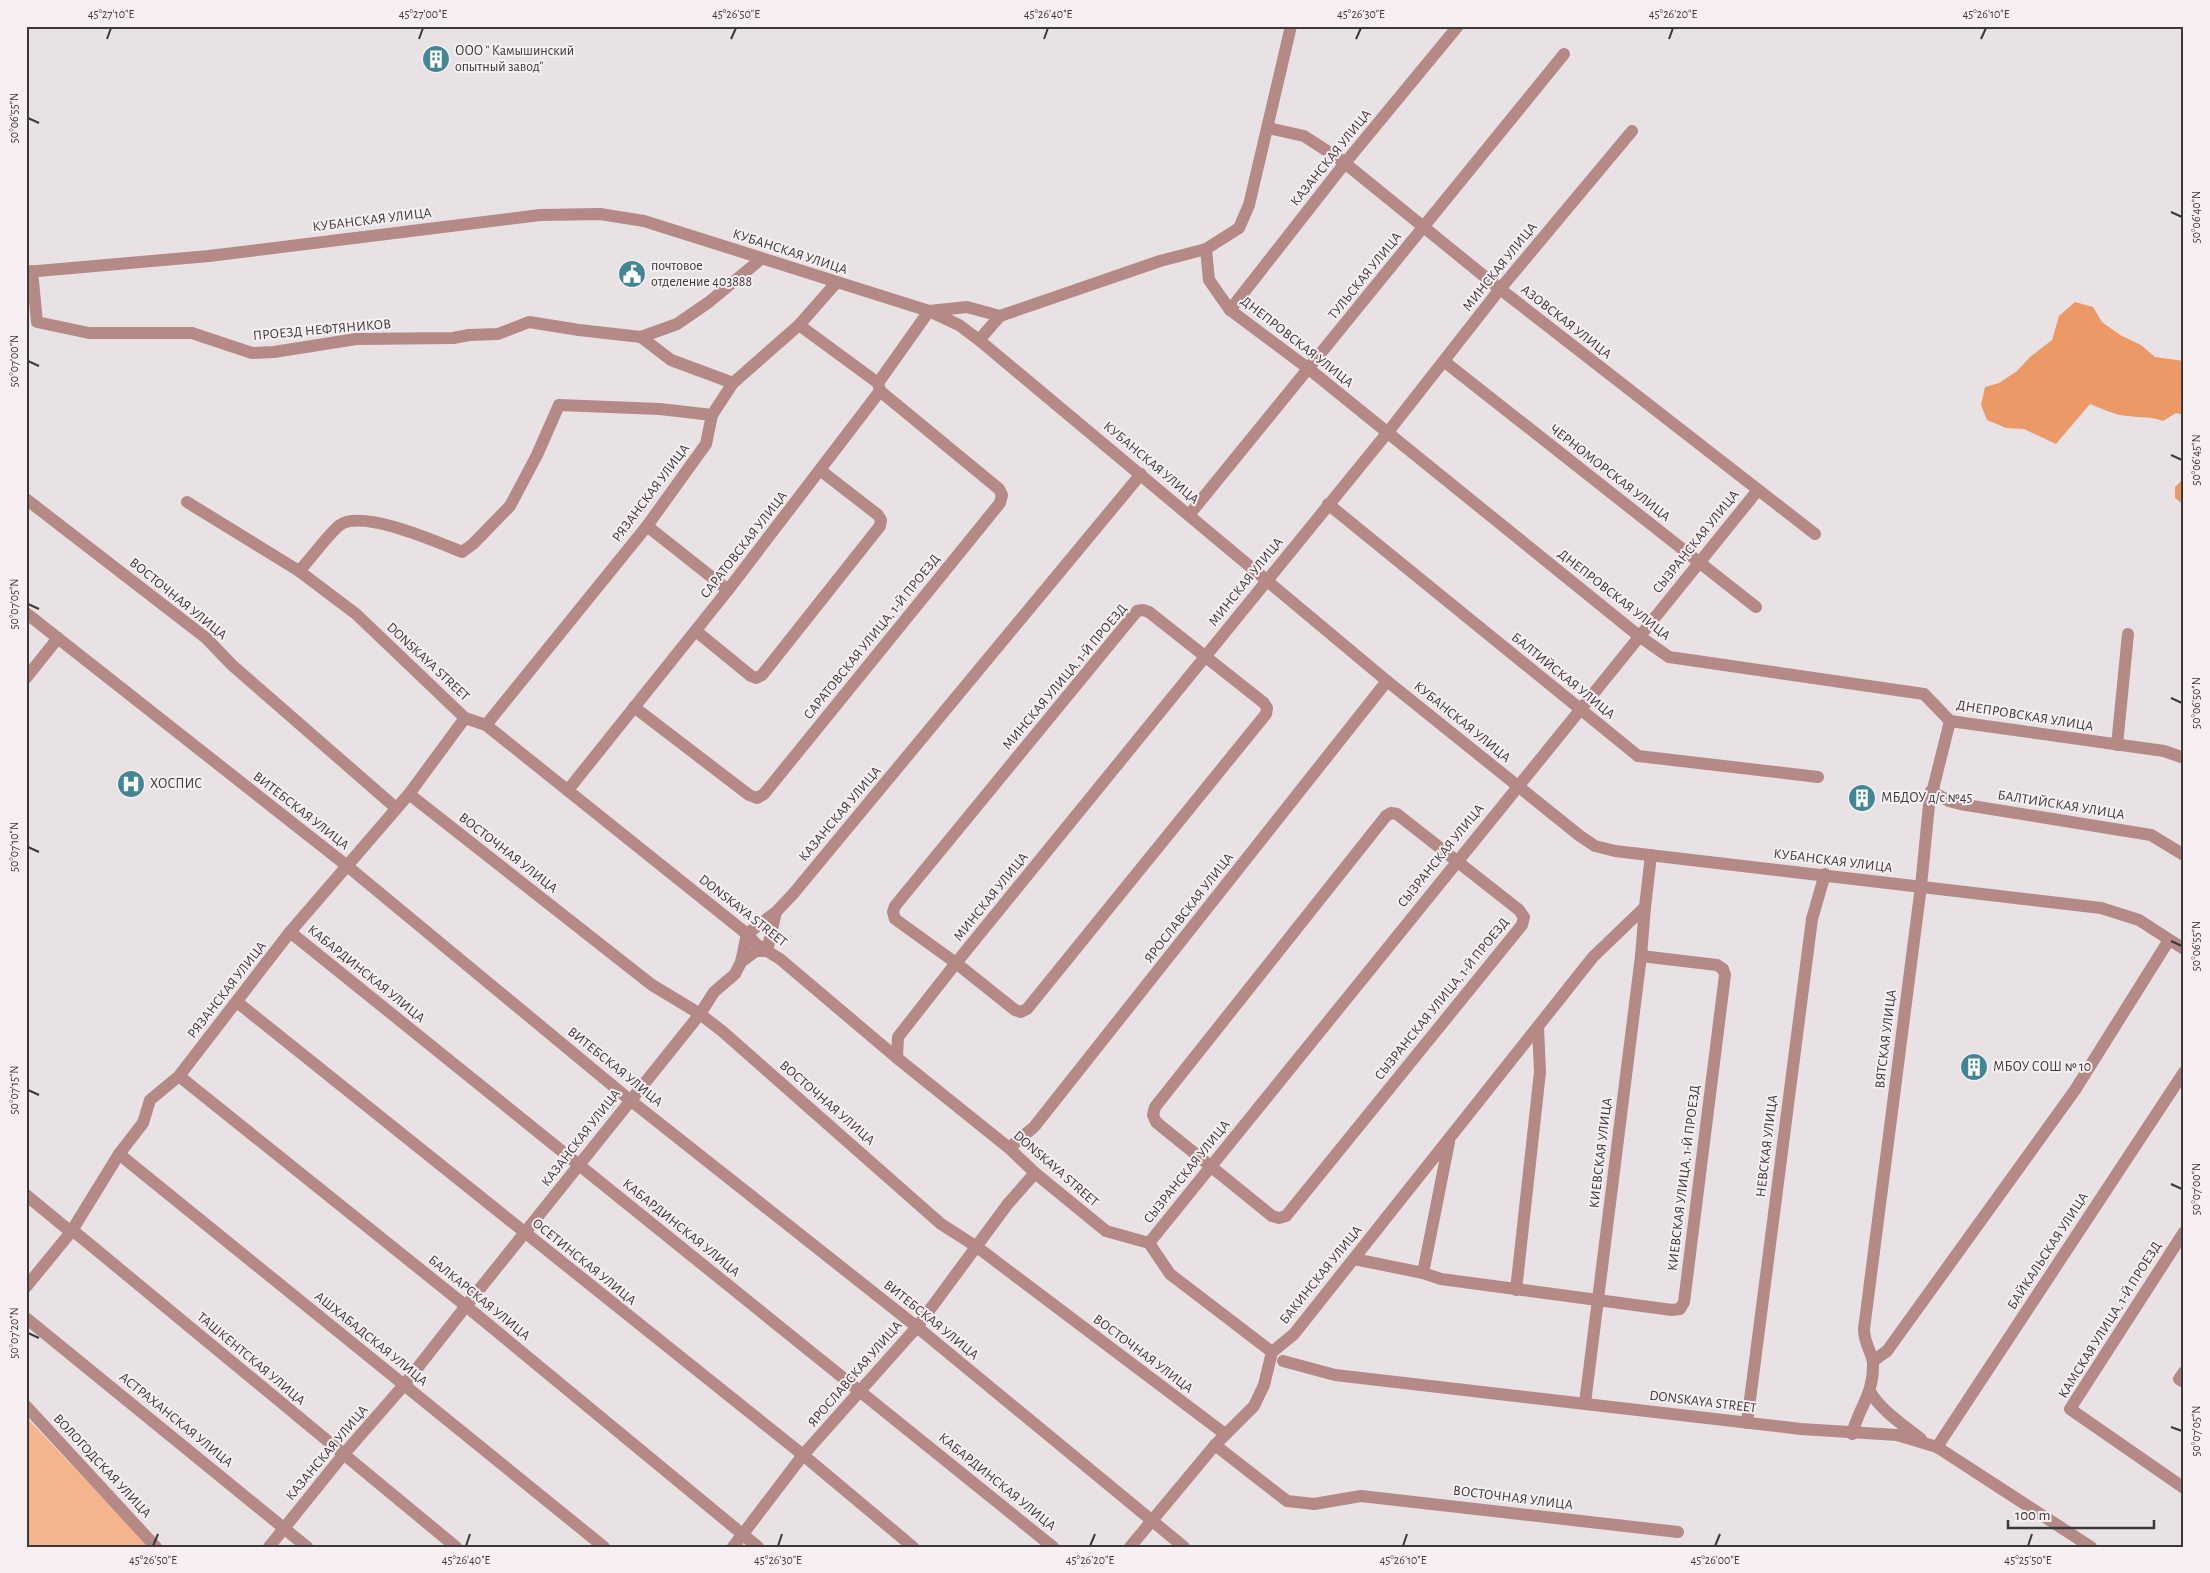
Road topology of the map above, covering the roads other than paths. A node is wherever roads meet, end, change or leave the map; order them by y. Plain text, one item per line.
1 (1291, 26) edge
2 (1458, 26) edge
3 (1564, 54) dead end
4 (1268, 128) junction
5 (1632, 131) dead end
6 (1345, 163) junction
7 (1424, 227) junction
8 (1206, 249) junction
9 (761, 259) junction
10 (29, 272) edge
11 (836, 283) junction
12 (1500, 289) junction
13 (1230, 310) junction
14 (929, 311) junction
15 (1000, 316) junction
16 (800, 325) junction
17 (641, 337) junction
18 (979, 340) junction
19 (1445, 362) junction
20 (1309, 369) junction
21 (733, 383) junction
22 (879, 387) junction
23 (712, 415) junction
24 (1388, 432) junction
25 (820, 470) junction
26 (1141, 474) junction
27 (1758, 490) junction
28 (26, 499) edge
29 (187, 502) dead end
30 (1328, 504) junction
31 (1189, 515) junction
32 (647, 526) junction
33 (1815, 534) dead end
34 (1700, 563) junction
35 (299, 571) junction
36 (1267, 581) junction
37 (728, 590) junction
38 (1756, 608) dead end
39 (26, 613) edge
40 (696, 631) junction
41 (2128, 634) dead end
42 (1639, 636) junction
43 (58, 638) junction
44 (1206, 655) junction
45 (26, 678) edge
46 (1387, 682) junction
47 (634, 707) junction
48 (1579, 709) junction
49 (465, 718) junction
50 (1950, 721) junction
51 (486, 725) junction
52 (2117, 745) junction
53 (2184, 758) edge
54 (1818, 777) dead end
55 (1517, 785) junction
56 (568, 790) junction
57 (1931, 792) junction
58 (409, 794) junction
59 (396, 808) junction
60 (1651, 855) junction
61 (2184, 855) edge
62 (1456, 861) junction
63 (346, 865) junction
64 (1825, 874) junction
65 (1921, 886) junction
66 (1645, 908) junction
67 (776, 912) junction
68 (290, 932) junction
69 (747, 934) junction
70 (2169, 940) junction
71 (2184, 949) edge
72 (767, 951) junction
73 (1641, 956) junction
74 (741, 962) junction
75 (956, 963) junction
76 (237, 1002) junction
77 (700, 1014) junction
78 (1538, 1026) junction
79 (898, 1058) junction
80 (2184, 1072) edge
81 (179, 1076) junction
82 (630, 1100) junction
83 (1450, 1139) junction
84 (1009, 1148) junction
85 (120, 1154) junction
86 (580, 1165) junction
87 (1210, 1167) junction
88 (1035, 1173) junction
89 (26, 1195) edge
90 (71, 1232) junction
91 (2184, 1232) edge
92 (524, 1233) junction
93 (1149, 1243) junction
94 (977, 1247) junction
95 (1354, 1259) junction
96 (1423, 1272) junction
97 (26, 1287) edge
98 (1516, 1290) junction
99 (1598, 1301) junction
100 (466, 1306) junction
101 (26, 1318) edge
102 (917, 1326) junction
103 (1294, 1334) junction
104 (1271, 1358) junction
105 (1284, 1361) junction
106 (1873, 1361) junction
107 (2184, 1372) edge
108 (2184, 1382) edge
109 (404, 1385) junction
110 (859, 1390) junction
111 (1870, 1392) junction
112 (1586, 1403) junction
113 (26, 1406) edge
114 (1747, 1423) junction
115 (1225, 1434) junction
116 (1852, 1434) junction
117 (1215, 1445) junction
118 (1932, 1446) junction
119 (342, 1455) junction
120 (803, 1455) junction
121 (2184, 1488) edge
122 (1151, 1520) junction
123 (284, 1528) junction
124 (1678, 1532) dead end
125 (743, 1535) junction
126 (156, 1547) edge
127 (269, 1547) edge
128 (307, 1547) edge
129 (456, 1547) edge
130 (604, 1547) edge
131 (733, 1547) edge
132 (758, 1547) edge
133 (913, 1547) edge
134 (1053, 1547) edge
135 (1130, 1547) edge
136 (1184, 1547) edge
137 (2091, 1547) edge

1 - 4 street
2 - 6 street, КАЗАНСКАЯ УЛИЦА
3 - 7 street, ТУЛЬСКАЯ УЛИЦА
4 - 6 street, АЗОВСКАЯ УЛИЦА
4 - 8 street
5 - 12 street, МИНСКАЯ УЛИЦА
6 - 7 street, АЗОВСКАЯ УЛИЦА
6 - 13 street, КАЗАНСКАЯ УЛИЦА
7 - 12 street, АЗОВСКАЯ УЛИЦА
7 - 20 street, ТУЛЬСКАЯ УЛИЦА
8 - 13 street, ДНЕПРОВСКАЯ УЛИЦА
8 - 15 street
9 - 10 street, КУБАНСКАЯ УЛИЦА
9 - 11 street, КУБАНСКАЯ УЛИЦА
9 - 17 street, ПРОЕЗД НЕФТЯНИКОВ
10 - 17 street, ПРОЕЗД НЕФТЯНИКОВ
11 - 14 street, КУБАНСКАЯ УЛИЦА
11 - 16 street, РЯЗАНСКАЯ УЛИЦА
12 - 19 street, МИНСКАЯ УЛИЦА
12 - 27 street, АЗОВСКАЯ УЛИЦА
13 - 20 street, ДНЕПРОВСКАЯ УЛИЦА
14 - 15 street
14 - 18 street, КУБАНСКАЯ УЛИЦА
14 - 22 street, САРАТОВСКАЯ УЛИЦА
15 - 18 street
16 - 21 street, РЯЗАНСКАЯ УЛИЦА
16 - 22 street
17 - 21 street
18 - 26 street, КУБАНСКАЯ УЛИЦА
19 - 24 street, МИНСКАЯ УЛИЦА
19 - 34 street, ЧЕРНОМОРСКАЯ УЛИЦА
20 - 24 street, ДНЕПРОВСКАЯ УЛИЦА
20 - 31 street, ТУЛЬСКАЯ УЛИЦА
21 - 23 street, РЯЗАНСКАЯ УЛИЦА
22 - 25 street, САРАТОВСКАЯ УЛИЦА
22 - 47 street, САРАТОВСКАЯ УЛИЦА, 1-Й ПРОЕЗД
23 - 32 street, РЯЗАНСКАЯ УЛИЦА
23 - 35 street
24 - 30 street, МИНСКАЯ УЛИЦА
24 - 42 street, ДНЕПРОВСКАЯ УЛИЦА
25 - 37 street, САРАТОВСКАЯ УЛИЦА
25 - 40 street
26 - 31 street, КУБАНСКАЯ УЛИЦА
26 - 67 street, КАЗАНСКАЯ УЛИЦА
27 - 33 street, АЗОВСКАЯ УЛИЦА
27 - 34 street, СЫЗРАНСКАЯ УЛИЦА
28 - 59 street, ВОСТОЧНАЯ УЛИЦА
29 - 35 street, DONSKAYA STREET
30 - 36 street, МИНСКАЯ УЛИЦА
30 - 48 street, БАЛТИЙСКАЯ УЛИЦА
31 - 36 street, КУБАНСКАЯ УЛИЦА
32 - 37 street
32 - 51 street, РЯЗАНСКАЯ УЛИЦА
34 - 38 street, ЧЕРНОМОРСКАЯ УЛИЦА
34 - 42 street, СЫЗРАНСКАЯ УЛИЦА
35 - 49 street, DONSKAYA STREET
36 - 44 street, МИНСКАЯ УЛИЦА
36 - 46 street, КУБАНСКАЯ УЛИЦА
37 - 40 street, САРАТОВСКАЯ УЛИЦА
39 - 43 street, ВИТЕБСКАЯ УЛИЦА
40 - 47 street, САРАТОВСКАЯ УЛИЦА
41 - 52 street
42 - 48 street, СЫЗРАНСКАЯ УЛИЦА
42 - 50 street, ДНЕПРОВСКАЯ УЛИЦА
43 - 45 street
43 - 63 street, ВИТЕБСКАЯ УЛИЦА
44 - 75 street, МИНСКАЯ УЛИЦА
44 - 75 street, МИНСКАЯ УЛИЦА, 1-Й ПРОЕЗД
44 - 75 street, МИНСКАЯ УЛИЦА, 1-Й ПРОЕЗД
46 - 55 street, КУБАНСКАЯ УЛИЦА
46 - 84 street, ЯРОСЛАВСКАЯ УЛИЦА
47 - 56 street, САРАТОВСКАЯ УЛИЦА
48 - 54 street, БАЛТИЙСКАЯ УЛИЦА
48 - 55 street, СЫЗРАНСКАЯ УЛИЦА
49 - 51 street, DONSKAYA STREET
49 - 58 street, РЯЗАНСКАЯ УЛИЦА
50 - 52 street, ДНЕПРОВСКАЯ УЛИЦА
50 - 57 street, ВЯТСКАЯ УЛИЦА
51 - 56 street, DONSKAYA STREET
52 - 53 street, ДНЕПРОВСКАЯ УЛИЦА
55 - 60 street, КУБАНСКАЯ УЛИЦА
55 - 62 street, СЫЗРАНСКАЯ УЛИЦА
56 - 69 street, DONSKAYA STREET
57 - 61 street, БАЛТИЙСКАЯ УЛИЦА
57 - 65 street, ВЯТСКАЯ УЛИЦА
58 - 59 street, РЯЗАНСКАЯ УЛИЦА
58 - 77 street, ВОСТОЧНАЯ УЛИЦА
59 - 63 street, РЯЗАНСКАЯ УЛИЦА
60 - 64 street, КУБАНСКАЯ УЛИЦА
60 - 66 street
62 - 87 street, СЫЗРАНСКАЯ УЛИЦА
62 - 87 street, СЫЗРАНСКАЯ УЛИЦА, 1-Й ПРОЕЗД
62 - 87 street, СЫЗРАНСКАЯ УЛИЦА, 1-Й ПРОЕЗД
63 - 68 street, РЯЗАНСКАЯ УЛИЦА
63 - 82 street, ВИТЕБСКАЯ УЛИЦА
64 - 65 street, КУБАНСКАЯ УЛИЦА
64 - 114 street, НЕВСКАЯ УЛИЦА
65 - 70 street, КУБАНСКАЯ УЛИЦА
65 - 106 street, ВЯТСКАЯ УЛИЦА
66 - 73 street, КИЕВСКАЯ УЛИЦА
66 - 78 street, БАКИНСКАЯ УЛИЦА
67 - 69 street, КАЗАНСКАЯ УЛИЦА
67 - 72 street
68 - 76 street, РЯЗАНСКАЯ УЛИЦА
68 - 86 street, КАБАРДИНСКАЯ УЛИЦА
69 - 72 street, DONSKAYA STREET
69 - 74 street, КАЗАНСКАЯ УЛИЦА
70 - 71 street, КУБАНСКАЯ УЛИЦА
70 - 106 street
72 - 74 street
72 - 79 street, DONSKAYA STREET
73 - 99 street, КИЕВСКАЯ УЛИЦА
73 - 99 street, КИЕВСКАЯ УЛИЦА, 1-Й ПРОЕЗД
74 - 77 street, КАЗАНСКАЯ УЛИЦА
75 - 79 street, МИНСКАЯ УЛИЦА
76 - 81 street, РЯЗАНСКАЯ УЛИЦА
76 - 92 street, ОСЕТИНСКАЯ УЛИЦА
77 - 82 street, КАЗАНСКАЯ УЛИЦА
77 - 94 street, ВОСТОЧНАЯ УЛИЦА
78 - 83 street, БАКИНСКАЯ УЛИЦА
78 - 98 street
79 - 84 street, DONSKAYA STREET
80 - 118 street, БАЙКАЛЬСКАЯ УЛИЦА
81 - 85 street, РЯЗАНСКАЯ УЛИЦА
81 - 100 street, БАЛКАРСКАЯ УЛИЦА
82 - 86 street, КАЗАНСКАЯ УЛИЦА
82 - 102 street, ВИТЕБСКАЯ УЛИЦА
83 - 95 street, БАКИНСКАЯ УЛИЦА
83 - 96 street, БАКИНСКАЯ УЛИЦА
84 - 88 street, DONSKAYA STREET
85 - 90 street, РЯЗАНСКАЯ УЛИЦА
85 - 109 street, АШХАБАДСКАЯ УЛИЦА
86 - 92 street, КАЗАНСКАЯ УЛИЦА
86 - 110 street, КАБАРДИНСКАЯ УЛИЦА
87 - 93 street, СЫЗРАНСКАЯ УЛИЦА
88 - 93 street, DONSKAYA STREET
88 - 94 street, ЯРОСЛАВСКАЯ УЛИЦА
89 - 90 street, ТАШКЕНТСКАЯ УЛИЦА
90 - 97 street, РЯЗАНСКАЯ УЛИЦА
90 - 119 street, ТАШКЕНТСКАЯ УЛИЦА
91 - 121 street, КАМСКАЯ УЛИЦА, 1-Й ПРОЕЗД
92 - 100 street, КАЗАНСКАЯ УЛИЦА
92 - 120 street, ОСЕТИНСКАЯ УЛИЦА
93 - 104 street
94 - 102 street, ЯРОСЛАВСКАЯ УЛИЦА
94 - 115 street, ВОСТОЧНАЯ УЛИЦА
95 - 96 street, КИЕВСКАЯ УЛИЦА, 1-Й ПРОЕЗД
95 - 103 street, БАКИНСКАЯ УЛИЦА
96 - 98 street, КИЕВСКАЯ УЛИЦА, 1-Й ПРОЕЗД
98 - 99 street, КИЕВСКАЯ УЛИЦА, 1-Й ПРОЕЗД
99 - 112 street, КИЕВСКАЯ УЛИЦА
100 - 109 street, КАЗАНСКАЯ УЛИЦА
100 - 125 street, БАЛКАРСКАЯ УЛИЦА
101 - 123 street, АСТРАХАНСКАЯ УЛИЦА
102 - 110 street, ЯРОСЛАВСКАЯ УЛИЦА
102 - 122 street, ВИТЕБСКАЯ УЛИЦА
103 - 104 street, БАКИНСКАЯ УЛИЦА
103 - 105 street
104 - 105 street
104 - 115 street
105 - 112 street, DONSKAYA STREET
106 - 111 street, ВЯТСКАЯ УЛИЦА
107 - 108 street
109 - 119 street, КАЗАНСКАЯ УЛИЦА
109 - 130 street, АШХАБАДСКАЯ УЛИЦА
110 - 120 street, ЯРОСЛАВСКАЯ УЛИЦА
110 - 134 street, КАБАРДИНСКАЯ УЛИЦА
111 - 116 street, ВЯТСКАЯ УЛИЦА
111 - 118 street
112 - 114 street, DONSKAYA STREET
113 - 126 street, ВОЛОГОДСКАЯ УЛИЦА
114 - 116 street, DONSKAYA STREET
115 - 117 street
116 - 118 street, DONSKAYA STREET
117 - 122 street
117 - 124 street, ВОСТОЧНАЯ УЛИЦА
118 - 137 street, DONSKAYA STREET
119 - 123 street, КАЗАНСКАЯ УЛИЦА
119 - 129 street, ТАШКЕНТСКАЯ УЛИЦА
120 - 125 street, ЯРОСЛАВСКАЯ УЛИЦА
120 - 133 street, ОСЕТИНСКАЯ УЛИЦА
122 - 135 street
122 - 136 street, ВИТЕБСКАЯ УЛИЦА
123 - 127 street, КАЗАНСКАЯ УЛИЦА
123 - 128 street, АСТРАХАНСКАЯ УЛИЦА
125 - 131 street, ЯРОСЛАВСКАЯ УЛИЦА
125 - 132 street, БАЛКАРСКАЯ УЛИЦА

